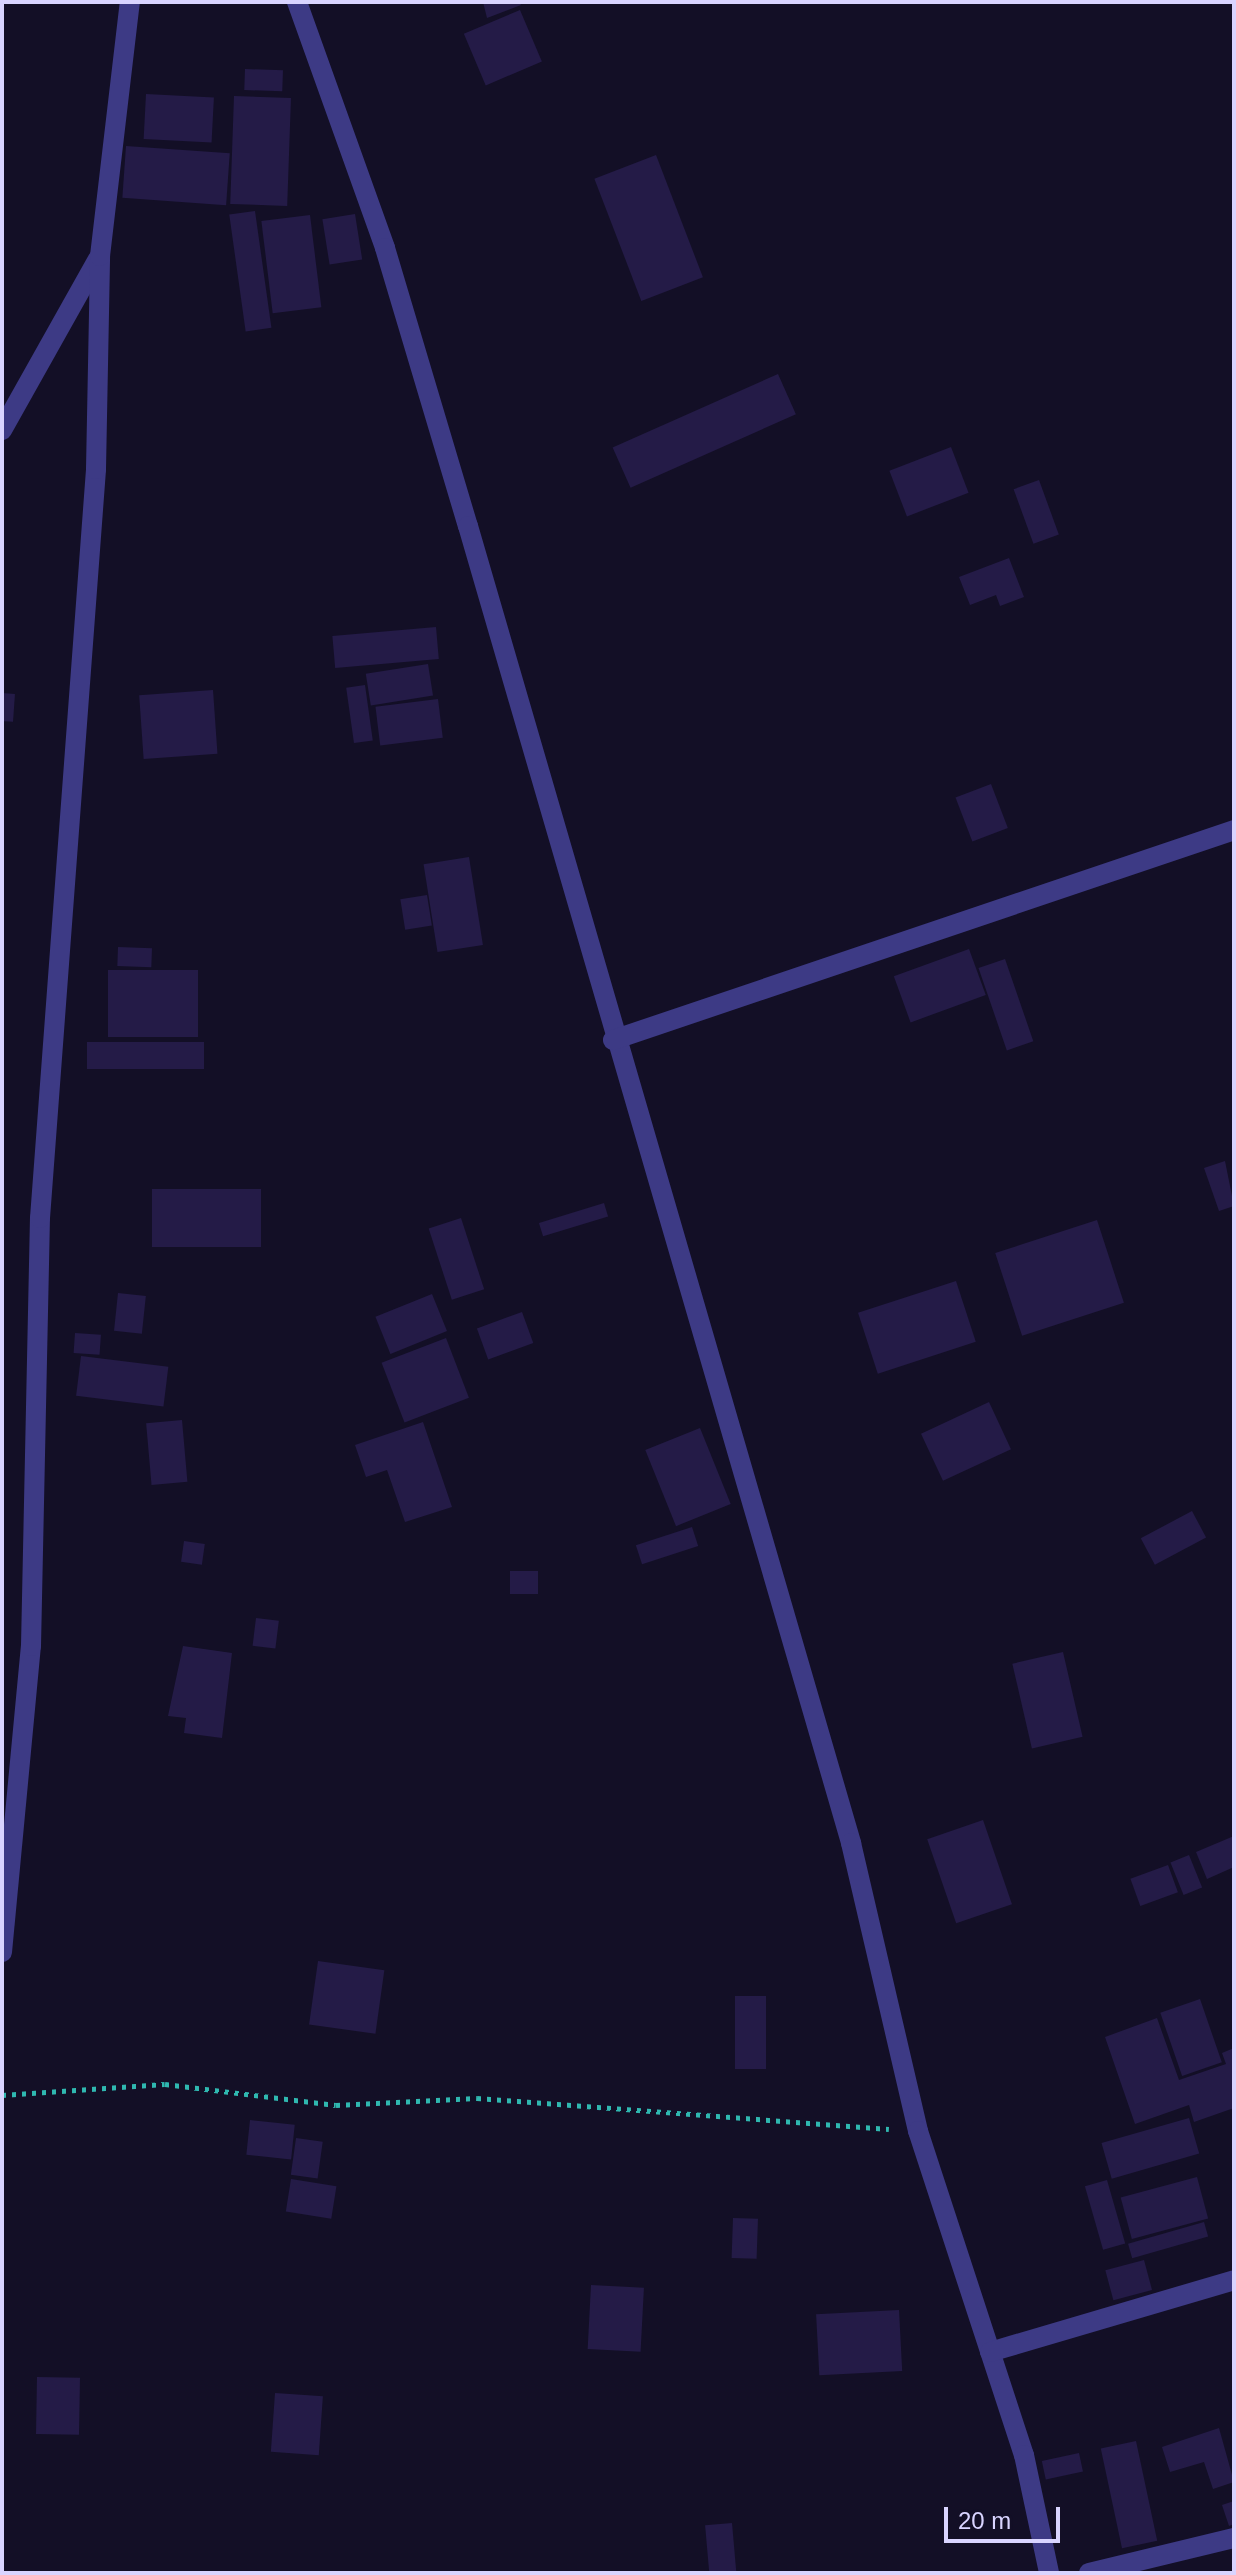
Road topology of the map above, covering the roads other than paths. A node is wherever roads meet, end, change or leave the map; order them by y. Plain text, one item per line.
1 (130, 2) edge
2 (297, 2) edge
3 (100, 256) junction
4 (2, 430) edge
5 (1234, 830) edge
6 (613, 1040) junction
7 (2, 1952) edge
8 (1234, 2280) edge
9 (990, 2352) junction
10 (1234, 2538) edge
11 (1049, 2573) edge
12 (1089, 2573) edge

1 - 3 street
2 - 6 street
3 - 4 street
3 - 7 street
5 - 6 street
6 - 9 street
8 - 9 street
9 - 11 street
10 - 12 street

